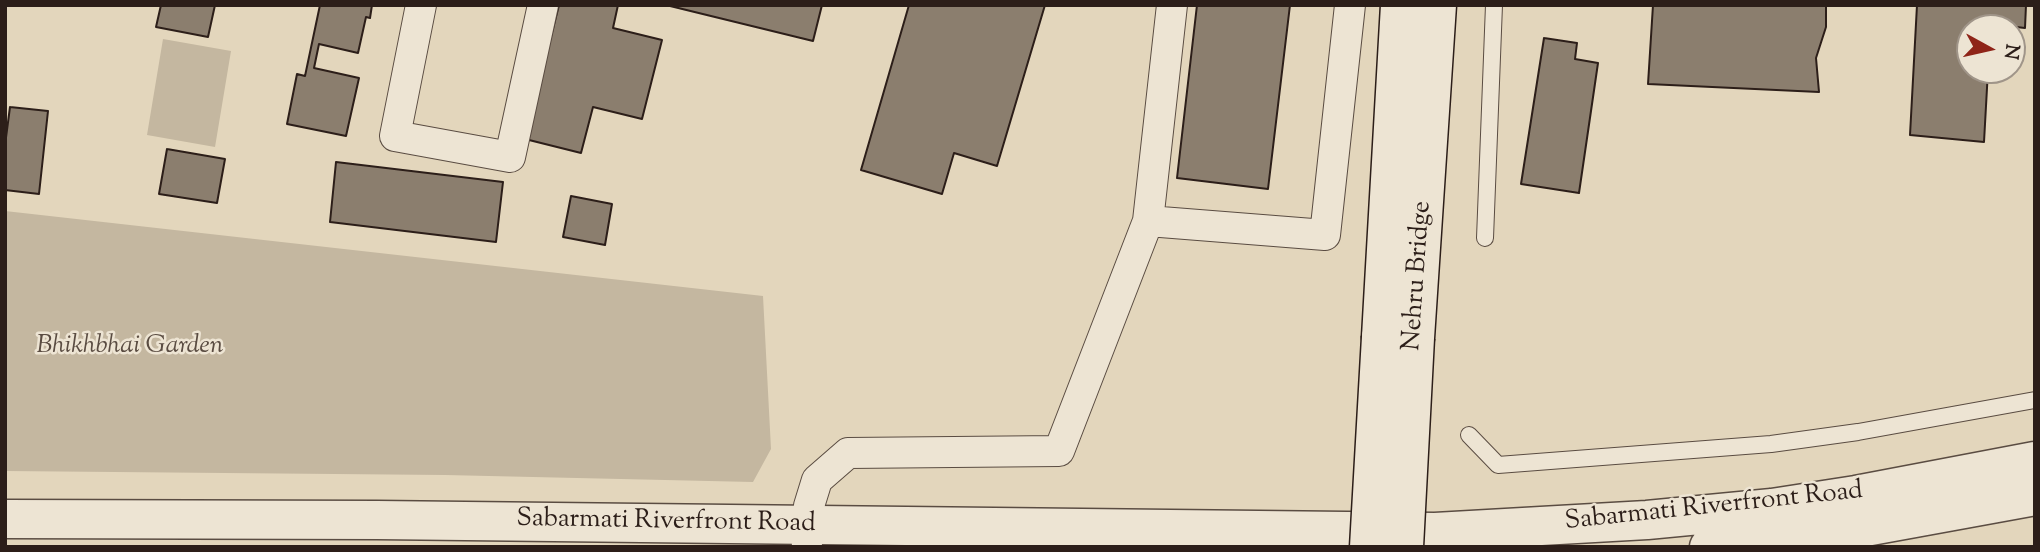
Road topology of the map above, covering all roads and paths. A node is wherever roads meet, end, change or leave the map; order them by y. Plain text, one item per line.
1 (421, 5) edge
2 (543, 5) edge
3 (1172, 5) edge
4 (1350, 5) edge
5 (1400, 5) edge
6 (1437, 5) edge
7 (1494, 5) edge
8 (1148, 221) junction
9 (1485, 238) dead end
10 (1398, 338) junction
11 (2035, 400) edge
12 (1469, 435) dead end
13 (2035, 461) edge
14 (2035, 496) edge
15 (5, 520) edge
16 (807, 536) edge
17 (1369, 547) edge
18 (1404, 547) edge
19 (1709, 547) edge

1 - 2 street
3 - 8 street
4 - 8 street
5 - 10 street, Nehru Bridge
6 - 10 street, Nehru Bridge
7 - 9 lane
8 - 16 street
10 - 17 street, Nehru Bridge, bridge
10 - 18 street, Nehru Bridge, bridge
11 - 12 lane
13 - 16 street, Sabarmati Riverfront Road
14 - 19 street, Sabarmati Riverfront Road
15 - 16 street, Sabarmati Riverfront Road

